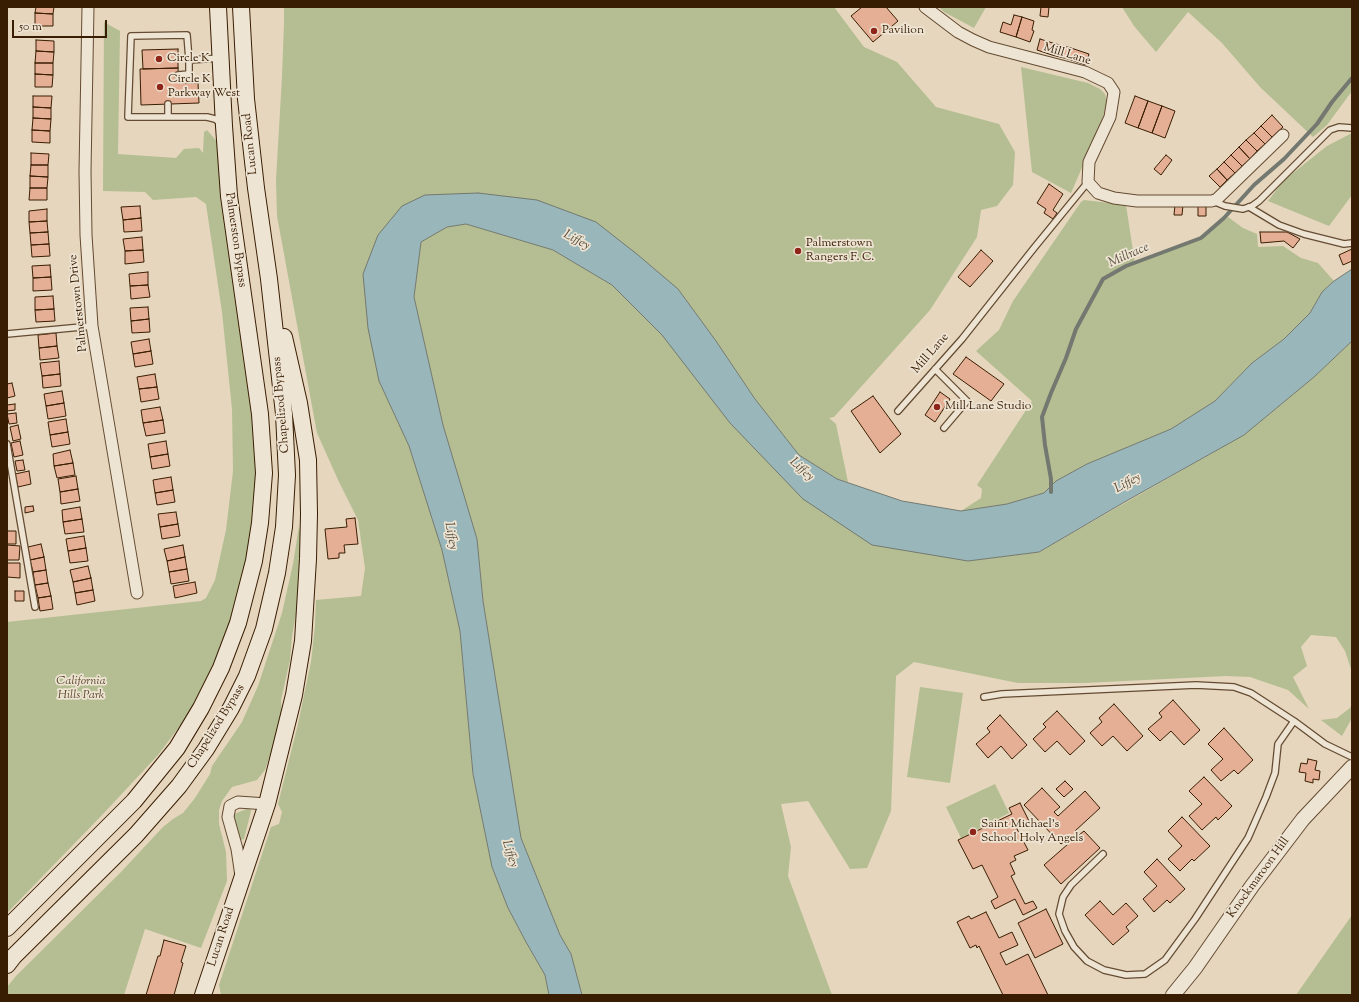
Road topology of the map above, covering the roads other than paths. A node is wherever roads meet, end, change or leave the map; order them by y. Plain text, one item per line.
1 (88, 7) edge
2 (218, 7) edge
3 (241, 7) edge
4 (925, 7) edge
5 (220, 58) junction
6 (189, 60) junction
7 (178, 75) dead end
8 (168, 104) dead end
9 (168, 117) junction
10 (224, 126) junction
11 (1352, 128) edge
12 (1283, 135) dead end
13 (1088, 182) junction
14 (1212, 201) junction
15 (1249, 207) junction
16 (1352, 243) edge
17 (269, 279) junction
18 (92, 326) junction
19 (7, 334) edge
20 (935, 369) junction
21 (898, 411) dead end
22 (944, 428) dead end
23 (7, 444) edge
24 (264, 473) joint
25 (137, 593) dead end
26 (35, 607) dead end
27 (984, 697) dead end
28 (1294, 721) junction
29 (1352, 757) edge
30 (1349, 774) edge
31 (267, 804) junction
32 (1103, 854) dead end
33 (241, 879) junction
34 (7, 928) edge
35 (7, 965) edge
36 (202, 995) edge
37 (1173, 995) edge

1 - 18 street, Palmerstown Drive
2 - 5 main road, Palmerston Bypass
3 - 17 main road, Lucan Road
4 - 13 street, Mill Lane
5 - 6 lane
5 - 10 main road, Palmerston Bypass
6 - 7 lane
6 - 9 lane
8 - 9 lane
9 - 10 lane
10 - 24 main road, Palmerston Bypass
11 - 15 lane
12 - 14 street
13 - 14 street
13 - 20 lane, Mill Lane
14 - 15 lane
15 - 16 lane
17 - 31 main road
17 - 35 main road, Chapelizod Bypass
18 - 19 lane
18 - 25 street, Palmerstown Drive
20 - 21 lane, Mill Lane
20 - 22 lane
23 - 26 lane
24 - 34 main road, Chapelizod Bypass
27 - 28 lane
28 - 29 lane
28 - 32 lane
30 - 37 street, Knockmaroon Hill
31 - 33 main road, Lucan Road
31 - 33 street, Lucan Road
33 - 36 main road, Lucan Road

